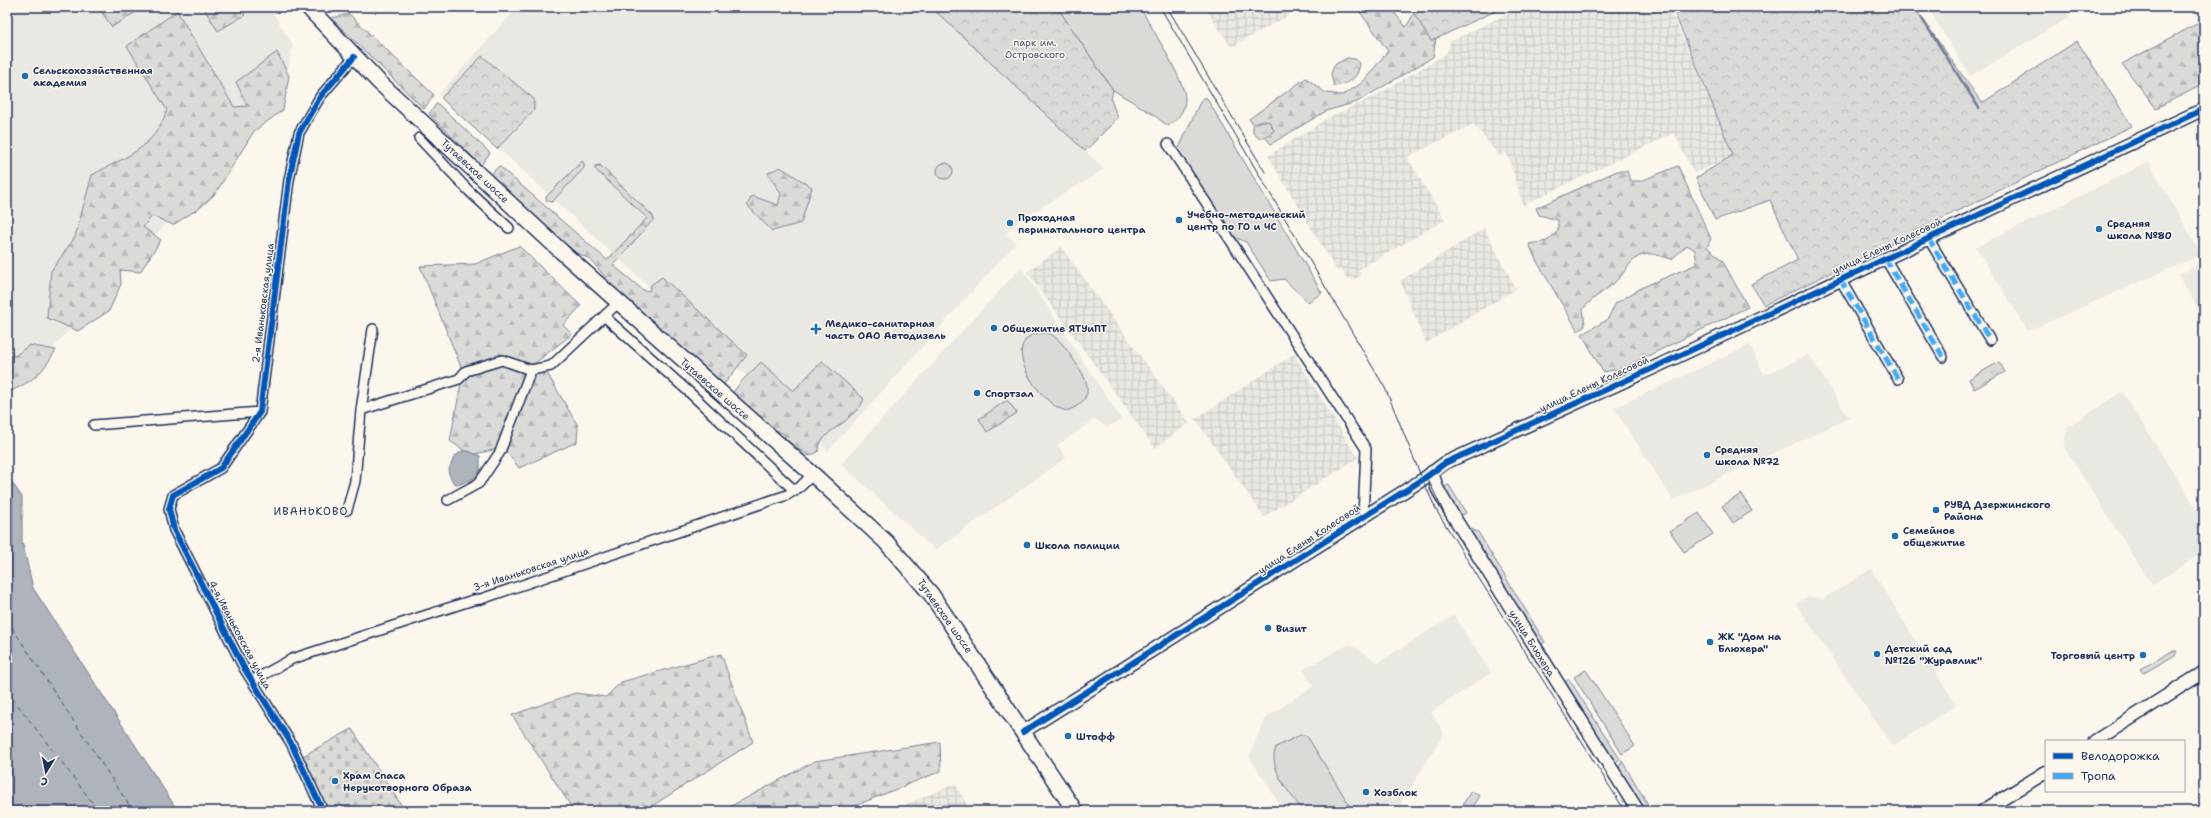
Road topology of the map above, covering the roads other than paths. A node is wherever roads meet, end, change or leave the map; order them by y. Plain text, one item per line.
1 (308, 7) edge
2 (354, 57) junction
3 (2204, 109) edge
4 (419, 138) dead end
5 (1168, 144) dead end
6 (482, 178) junction
7 (469, 191) junction
8 (508, 228) dead end
9 (1928, 238) junction
10 (1885, 258) junction
11 (1840, 279) junction
12 (618, 303) junction
13 (605, 317) junction
14 (374, 330) dead end
15 (1990, 340) dead end
16 (1943, 357) dead end
17 (532, 370) junction
18 (1898, 379) dead end
19 (361, 410) junction
20 (260, 412) junction
21 (94, 425) dead end
22 (1432, 472) junction
23 (813, 474) junction
24 (795, 491) junction
25 (448, 500) dead end
26 (347, 510) dead end
27 (1363, 517) junction
28 (174, 530) joint
29 (2204, 672) edge
30 (252, 681) junction
31 (1023, 732) junction
32 (2097, 740) edge
33 (2045, 773) edge
34 (323, 811) edge
35 (1075, 811) edge
36 (1638, 811) edge
37 (1983, 811) edge

1 - 2 main road, Тутаевское шоссе
2 - 6 main road, Тутаевское шоссе
2 - 20 street, 2-я Иваньковская улица
3 - 9 street, улица Елены Колесовой
4 - 7 street
5 - 27 street
6 - 7 street
6 - 12 main road, Тутаевское шоссе
7 - 8 street
9 - 10 street, улица Елены Колесовой
9 - 15 street
10 - 11 street, улица Елены Колесовой
10 - 16 street
11 - 18 street
11 - 22 street, улица Елены Колесовой
12 - 13 street
12 - 23 main road, Тутаевское шоссе
13 - 17 street
13 - 24 street
14 - 19 street
17 - 19 street
17 - 25 street
19 - 26 street
20 - 21 street
20 - 28 street, 2-я Иваньковская улица
22 - 27 street, улица Елены Колесовой
22 - 36 street, улица Блюхера
23 - 24 street, 3-я Иваньковская улица
23 - 31 main road, Тутаевское шоссе
24 - 30 street, 3-я Иваньковская улица
27 - 31 street, улица Елены Колесовой
28 - 30 street, 4-я Иваньковская улица
29 - 32 street
30 - 34 street, 4-я Иваньковская улица
31 - 35 main road, Тутаевское шоссе
33 - 37 street

